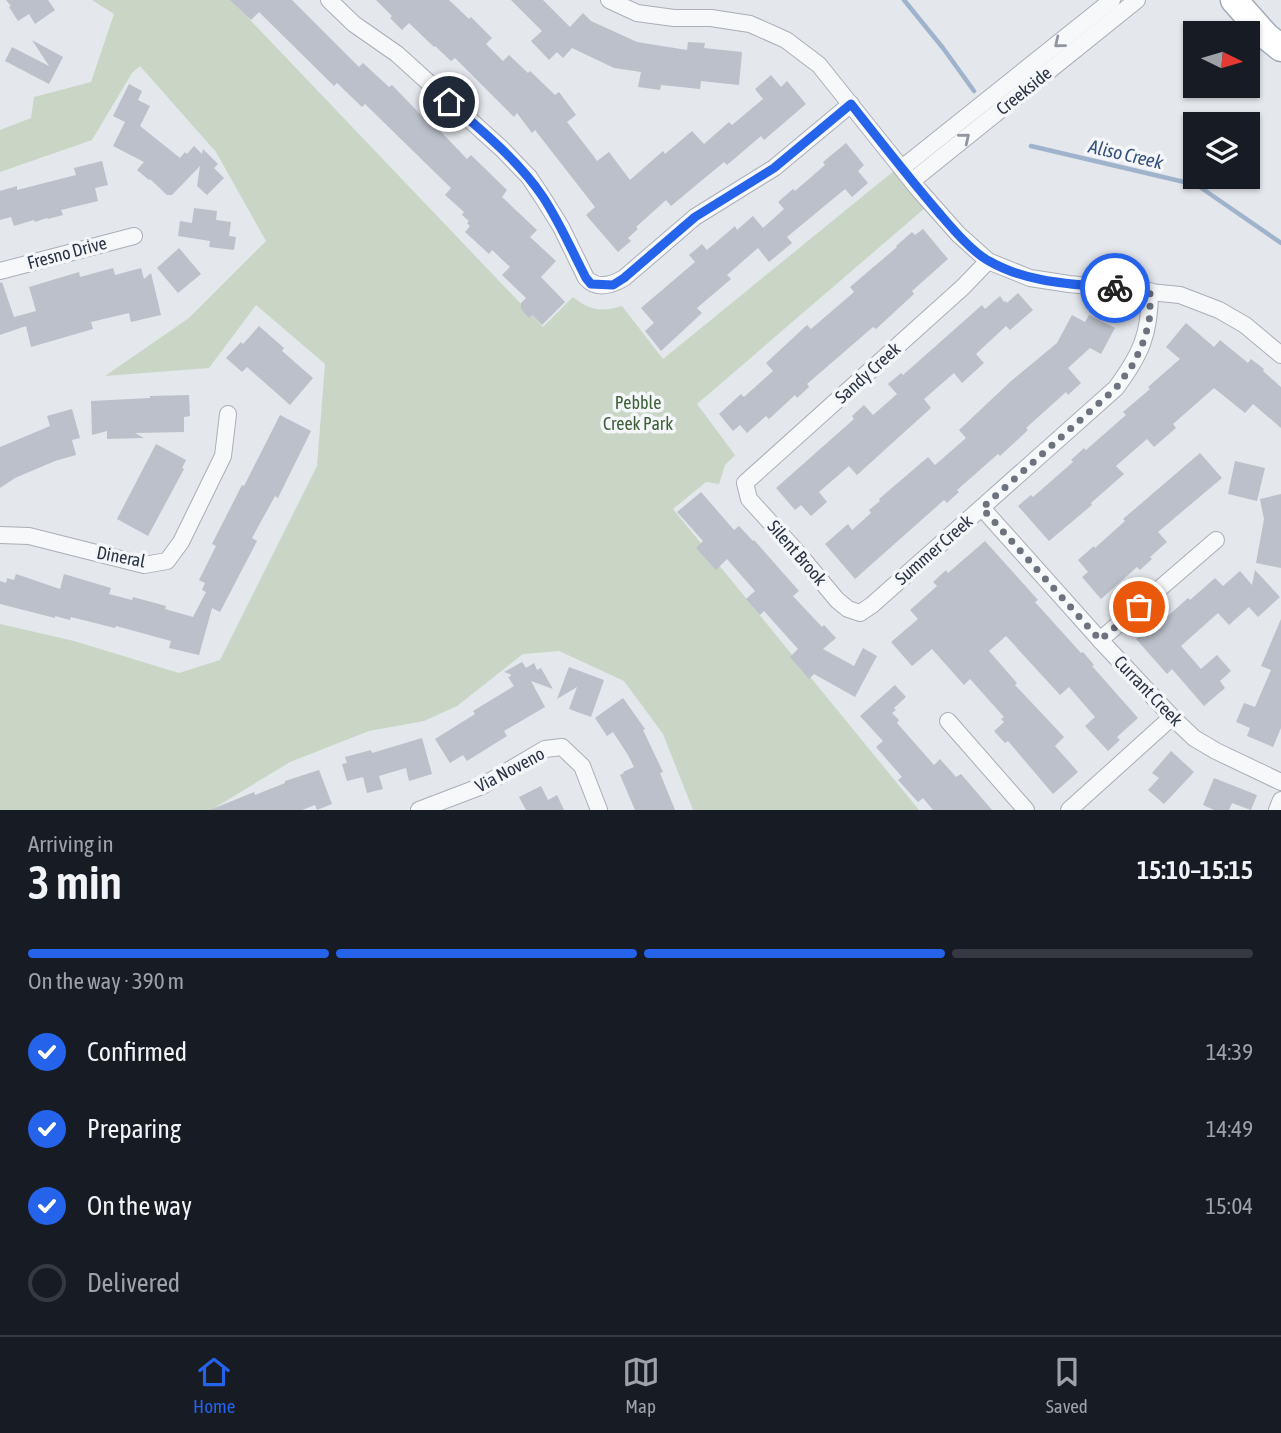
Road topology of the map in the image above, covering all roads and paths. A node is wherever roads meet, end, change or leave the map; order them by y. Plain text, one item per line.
1 (329, 0) edge
2 (609, 0) edge
3 (1112, 0) edge
4 (1137, 0) edge
5 (1234, 0) edge
6 (1281, 48) edge
7 (851, 104) junction
8 (907, 174) junction
9 (134, 236) dead end
10 (988, 261) junction
11 (0, 271) edge
12 (1150, 291) junction
13 (1281, 355) edge
14 (228, 414) dead end
15 (745, 483) joint
16 (982, 508) junction
17 (0, 535) edge
18 (1216, 540) dead end
19 (860, 613) joint
20 (1100, 640) junction
21 (1172, 717) junction
22 (948, 721) dead end
23 (1281, 782) edge
24 (1281, 800) edge
25 (419, 810) edge
26 (599, 810) edge
27 (1026, 810) edge
28 (1069, 810) edge
29 (1277, 810) edge

1 - 7 street
2 - 7 street
3 -> 8 street, Creekside
8 -> 4 street, Creekside
5 - 6 main road
7 - 8 street
8 - 10 street
9 - 11 street, Fresno Drive
10 - 12 street
10 - 15 street, Sandy Creek
12 - 13 street
12 - 16 street, Summer Creek
14 - 17 street, Dineral
15 - 19 street, Silent Brook
16 - 19 street, Summer Creek
16 - 20 street, Currant Creek
18 - 20 street
20 - 21 street, Currant Creek
21 - 23 street, Currant Creek
21 - 28 street
22 - 27 street
24 - 29 street
25 - 26 street, Via Noveno

